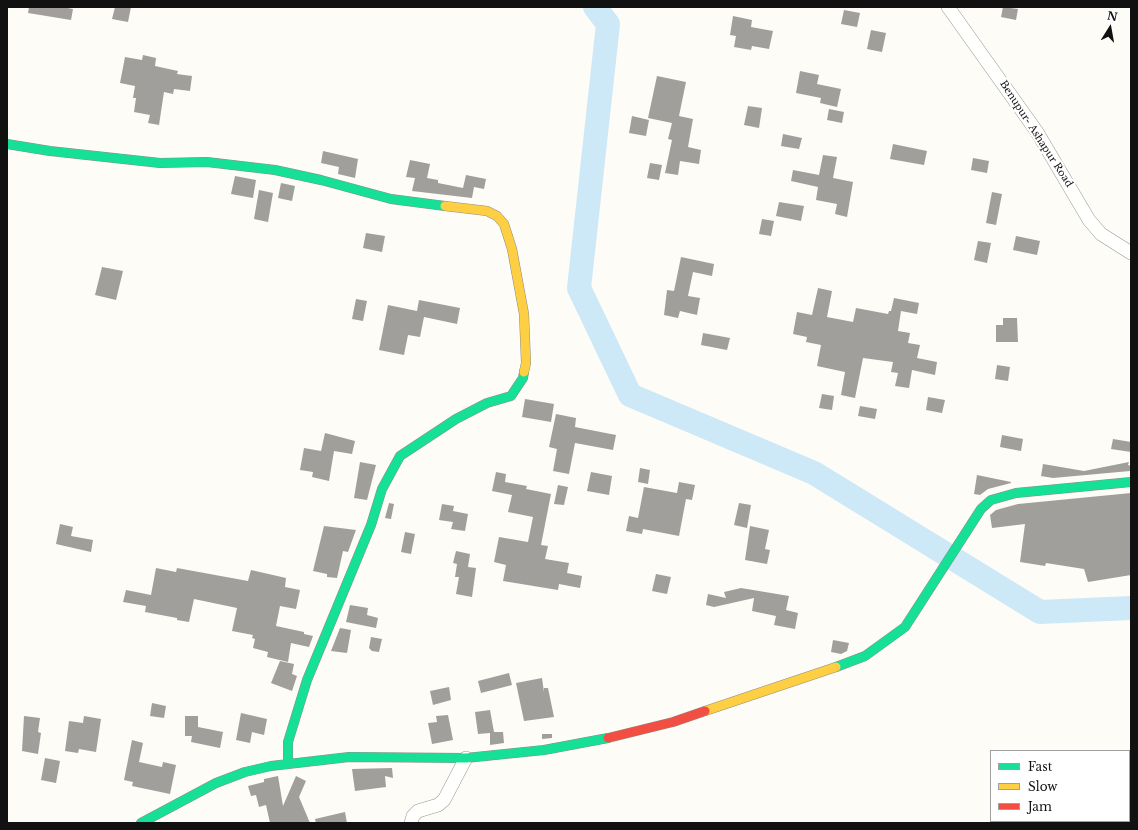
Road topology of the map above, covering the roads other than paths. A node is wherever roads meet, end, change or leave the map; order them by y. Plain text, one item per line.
1 (948, 7) edge
2 (7, 144) edge
3 (1131, 253) edge
4 (1131, 482) edge
5 (466, 758) junction
6 (288, 763) junction
7 (141, 823) edge
8 (412, 823) edge

1 - 3 street, Benupur- Ashapur Road
2 - 6 street
4 - 5 street
5 - 6 street
5 - 8 street
6 - 7 street

